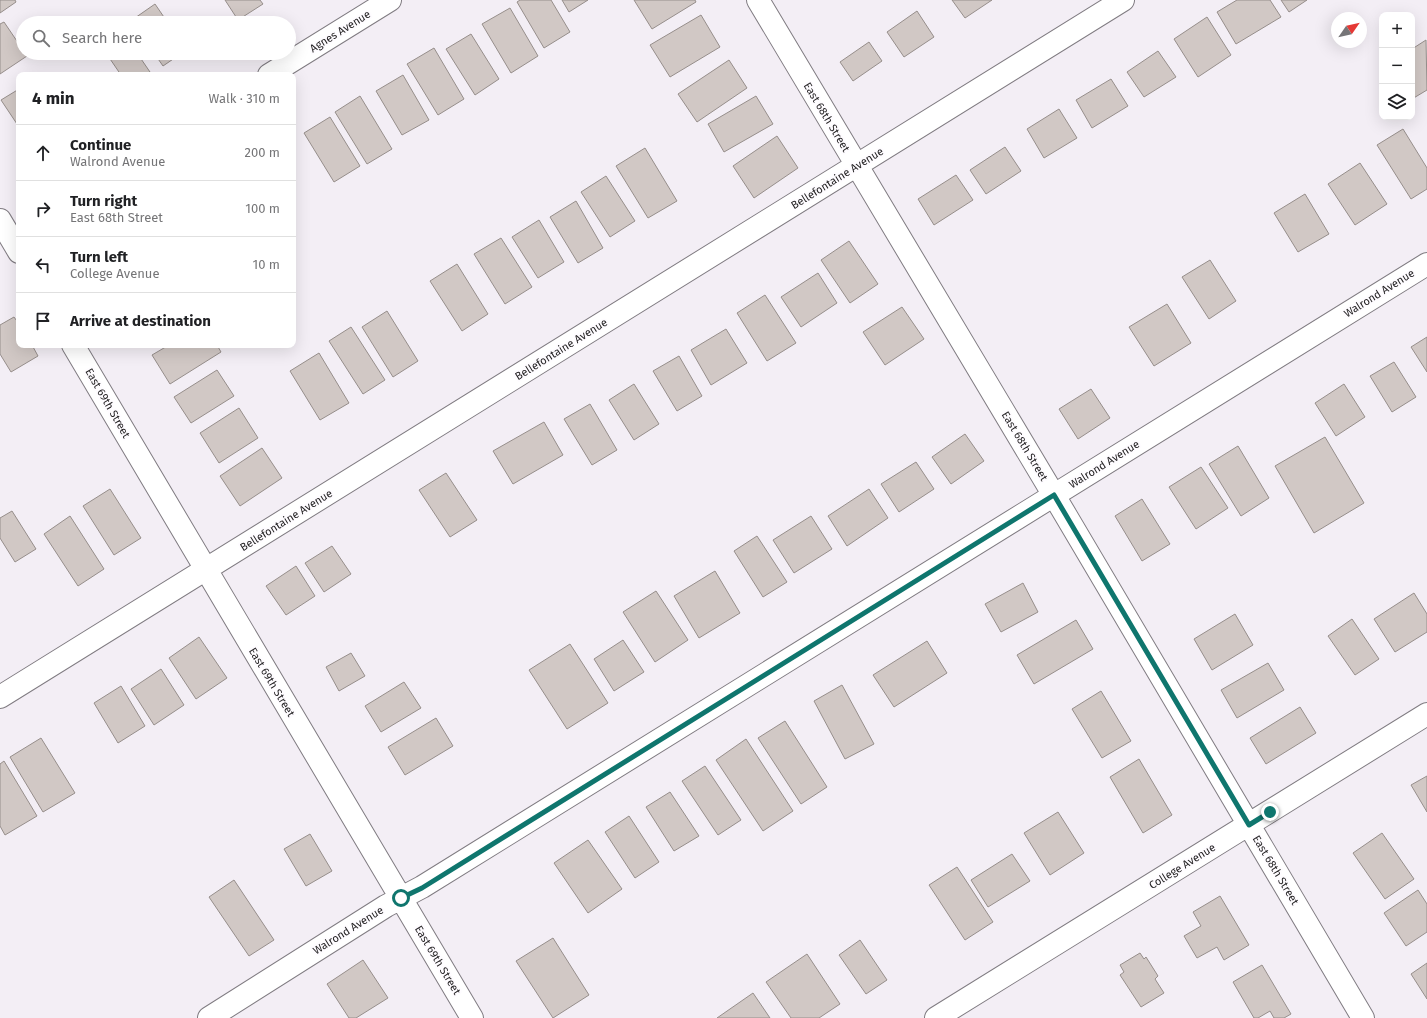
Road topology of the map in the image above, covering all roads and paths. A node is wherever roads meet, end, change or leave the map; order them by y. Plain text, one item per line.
1 (390, 0) edge
2 (758, 0) edge
3 (1123, 0) edge
4 (296, 58) edge
5 (293, 60) edge
6 (274, 72) edge
7 (856, 166) junction
8 (1427, 264) edge
9 (76, 348) edge
10 (1054, 495) junction
11 (206, 570) junction
12 (0, 697) edge
13 (1427, 714) edge
14 (1249, 825) junction
15 (401, 898) junction
16 (209, 1018) edge
17 (472, 1018) edge
18 (936, 1018) edge
19 (1363, 1018) edge

1 - 4 street, Agnes Avenue
2 - 7 street, East 68th Street
3 - 7 street, Bellefontaine Avenue
5 - 6 street, Agnes Avenue
7 - 10 street, East 68th Street
7 - 11 street, Bellefontaine Avenue
8 - 10 street, Walrond Avenue
9 - 11 street, East 69th Street
10 - 14 street, East 68th Street
10 - 15 street, Walrond Avenue
11 - 12 street, Bellefontaine Avenue
11 - 15 street, East 69th Street
13 - 14 street, College Avenue
14 - 18 street, College Avenue
14 - 19 street, East 68th Street
15 - 16 street, Walrond Avenue
15 - 17 street, East 69th Street

